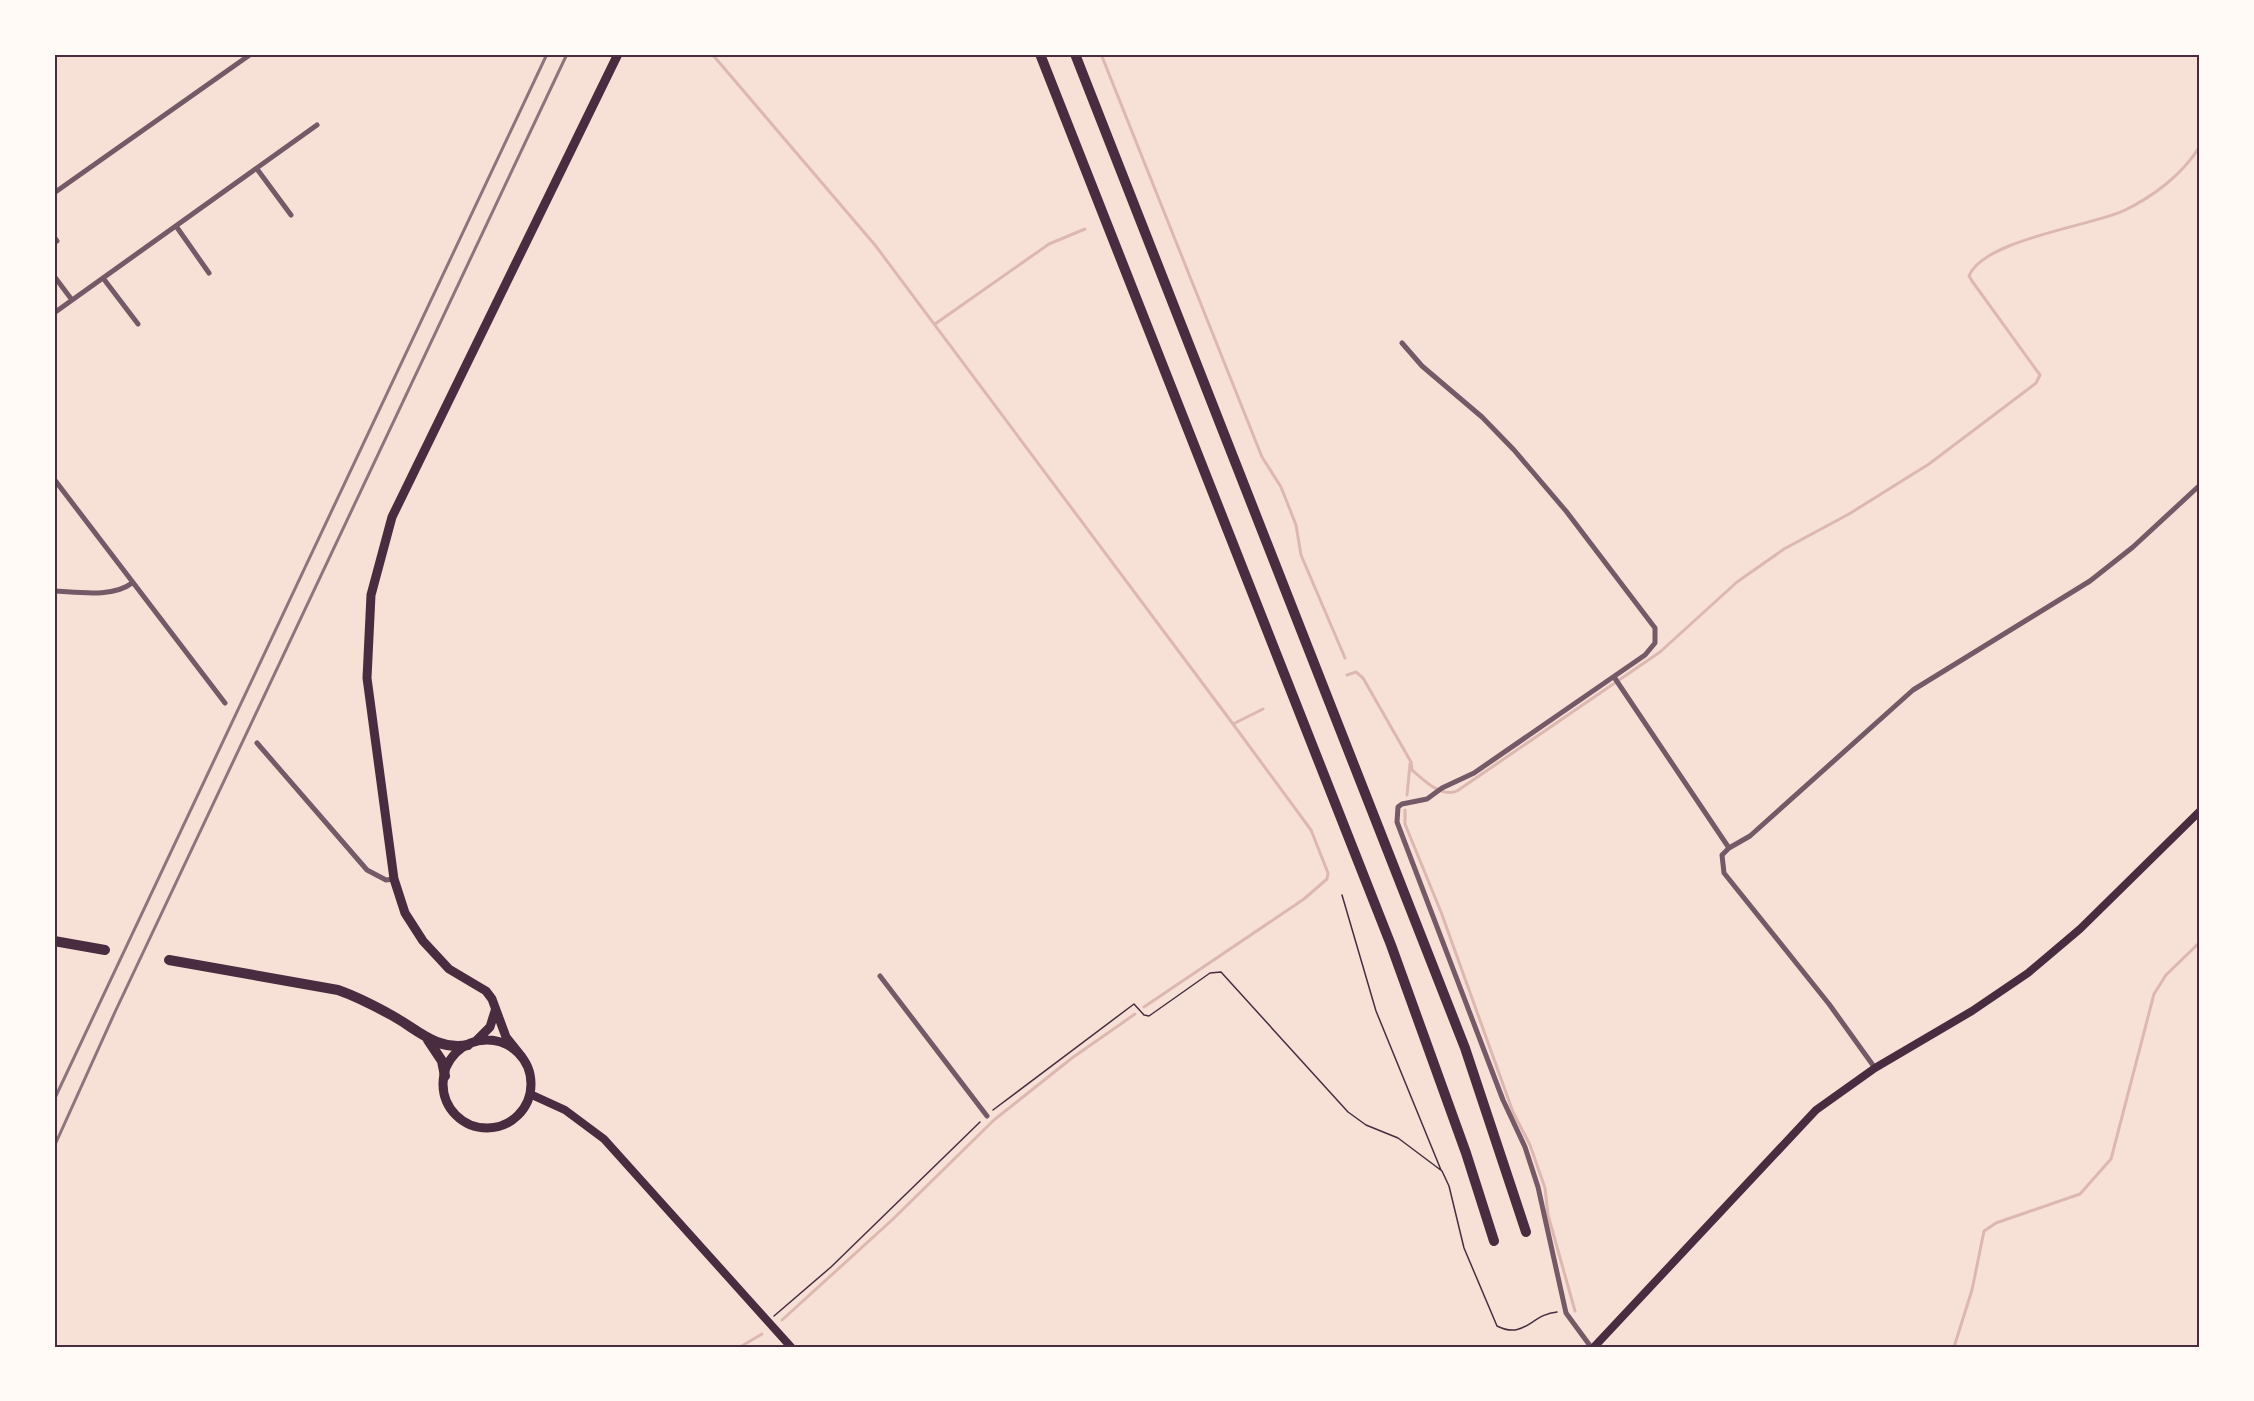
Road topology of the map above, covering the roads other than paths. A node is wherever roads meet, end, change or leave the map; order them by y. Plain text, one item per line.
1 (251, 54) edge
2 (618, 54) edge
3 (1040, 54) edge
4 (1075, 54) edge
5 (317, 126) dead end
6 (257, 169) junction
7 (54, 193) edge
8 (291, 215) dead end
9 (176, 226) junction
10 (54, 237) edge
11 (54, 243) edge
12 (209, 273) dead end
13 (54, 276) edge
14 (103, 278) junction
15 (72, 300) junction
16 (54, 313) edge
17 (138, 324) dead end
18 (1402, 343) dead end
19 (54, 478) edge
20 (2200, 485) edge
21 (132, 583) junction
22 (54, 591) edge
23 (1615, 678) junction
24 (225, 703) dead end
25 (257, 743) dead end
26 (2200, 811) edge
27 (1729, 848) junction
28 (394, 879) junction
29 (54, 941) edge
30 (105, 950) dead end
31 (168, 960) dead end
32 (880, 976) dead end
33 (495, 1009) junction
34 (426, 1038) junction
35 (471, 1044) junction
36 (522, 1057) junction
37 (1875, 1068) junction
38 (445, 1076) junction
39 (530, 1094) junction
40 (987, 1116) road end
41 (1526, 1232) dead end
42 (1494, 1241) dead end
43 (791, 1347) edge
44 (1593, 1347) edge

1 - 7 street
2 - 28 main road
3 - 42 highway
4 - 41 highway
5 - 6 street
6 - 8 street
6 - 9 street
9 - 12 street
9 - 14 street
10 - 11 street
13 - 15 street
14 - 15 street
14 - 17 street
15 - 16 street
18 - 23 street
19 - 21 street
20 - 27 street
21 - 22 street
21 - 24 street
23 - 27 street
23 - 44 street
25 - 28 street
26 - 37 main road
27 - 37 street
28 - 33 main road
29 - 30 highway
31 - 34 highway
32 - 40 street
33 - 35 main road
33 - 36 main road
34 - 35 highway
34 - 38 highway
35 - 36 main road
35 - 38 main road
36 - 39 main road
37 - 44 main road
38 - 39 main road
39 - 43 main road

